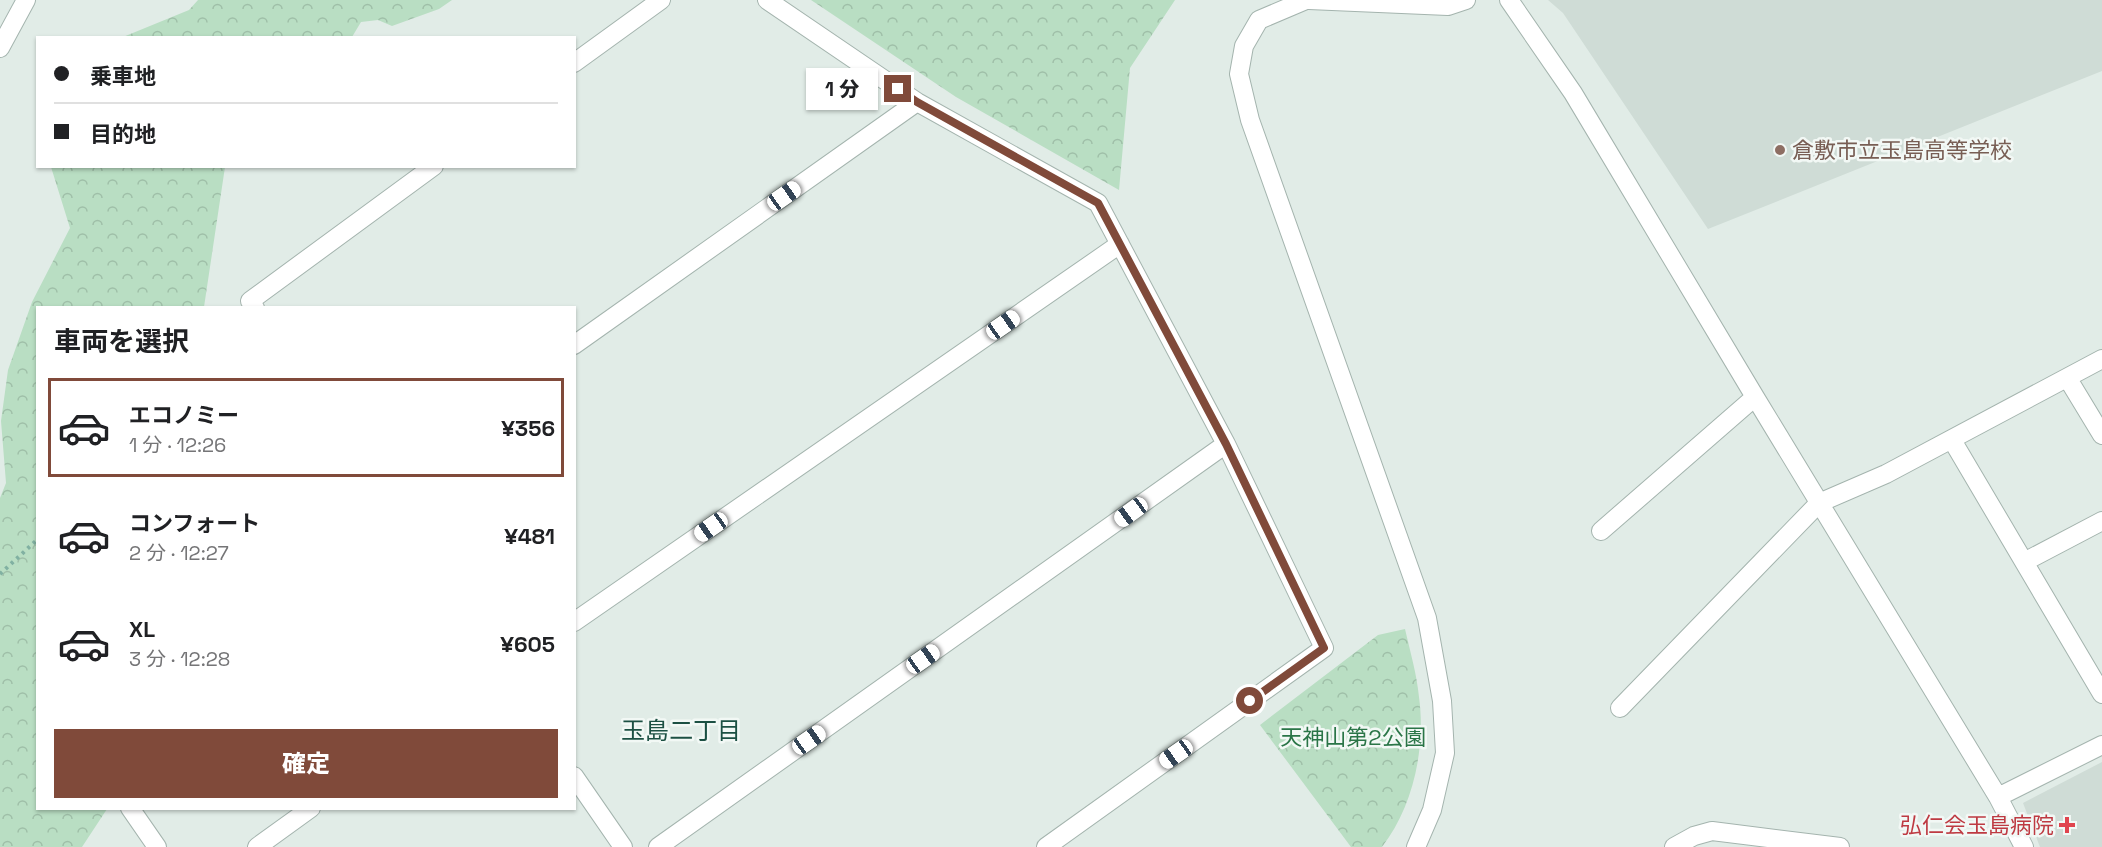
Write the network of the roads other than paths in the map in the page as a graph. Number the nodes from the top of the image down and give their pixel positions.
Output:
1 (26, 0) edge
2 (661, 0) edge
3 (767, 0) edge
4 (1307, 0) edge
5 (1466, 0) edge
6 (1509, 0) edge
7 (0, 48) edge
8 (576, 62) edge
9 (917, 102) junction
10 (431, 168) edge
11 (1120, 244) junction
12 (254, 306) edge
13 (576, 344) edge
14 (2102, 359) edge
15 (2068, 379) junction
16 (1755, 397) junction
17 (2102, 435) edge
18 (1952, 440) junction
19 (1226, 444) junction
20 (1819, 503) junction
21 (2102, 521) edge
22 (1601, 531) dead end
23 (2024, 562) junction
24 (576, 621) edge
25 (2102, 694) edge
26 (1620, 708) dead end
27 (2102, 745) edge
28 (576, 779) edge
29 (1998, 797) junction
30 (131, 810) edge
31 (308, 810) edge
32 (157, 847) edge
33 (257, 847) edge
34 (623, 847) edge
35 (658, 847) edge
36 (1046, 847) edge
37 (1416, 847) edge
38 (1674, 847) edge
39 (1840, 847) edge
40 (2024, 847) edge

1 - 7 street
2 - 8 street
3 - 9 street
4 - 5 street
4 - 37 street
6 - 16 street
9 - 11 street
9 - 13 street
10 - 12 street
11 - 19 street
11 - 24 street
14 - 15 street
15 - 17 street
15 - 18 street
16 - 20 street
16 - 22 street
18 - 20 street
18 - 23 street
19 - 35 street
19 - 36 street
20 - 26 street
20 - 29 street
21 - 23 street
23 - 25 street
27 - 29 street
28 - 34 street
29 - 40 street
30 - 32 street
31 - 33 street
38 - 39 street

